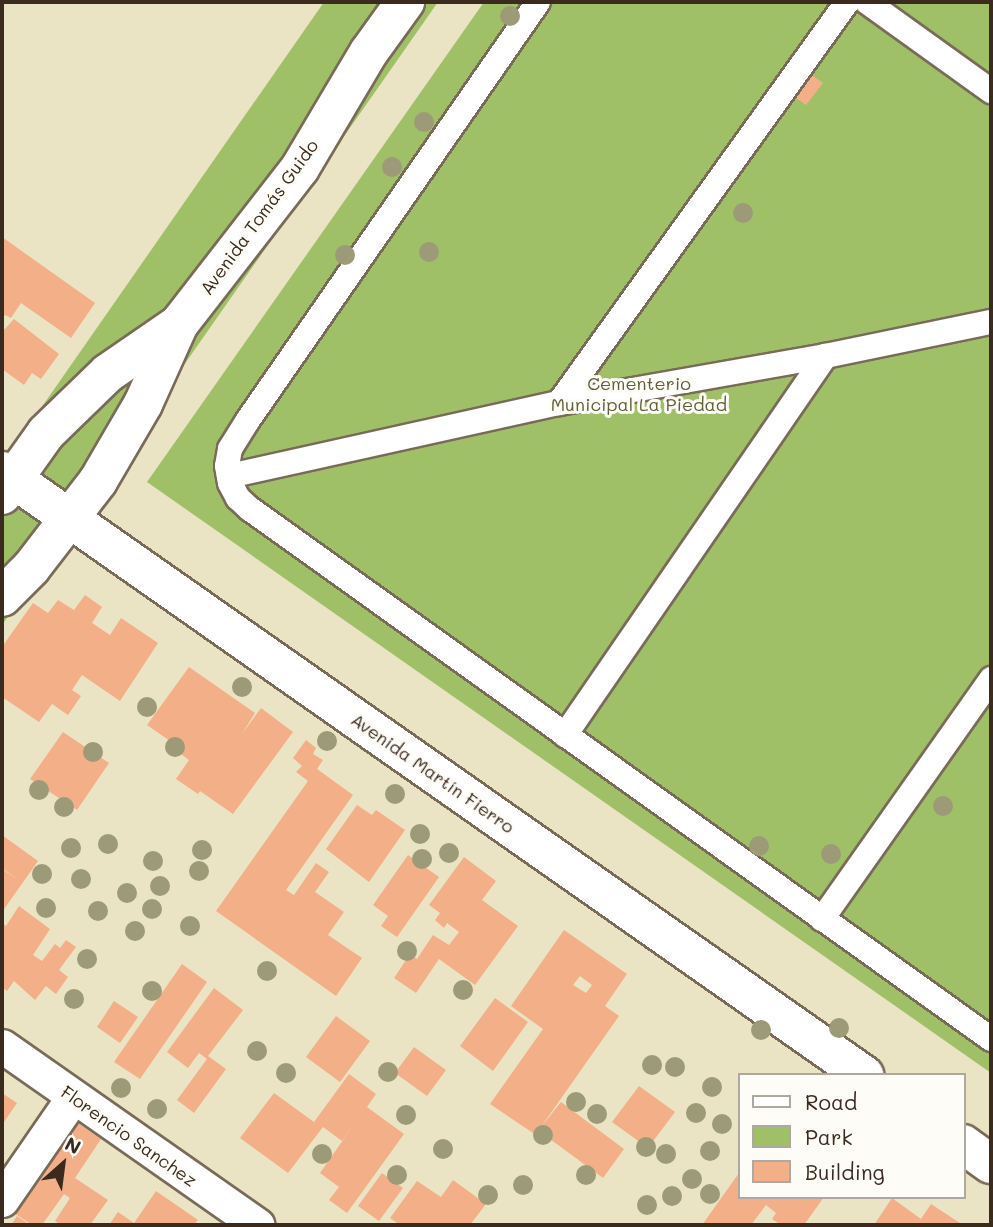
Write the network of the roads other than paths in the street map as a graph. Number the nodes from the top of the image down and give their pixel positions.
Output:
1 (405, 2) edge
2 (538, 2) edge
3 (847, 2) edge
4 (867, 2) edge
5 (991, 92) edge
6 (991, 321) edge
7 (179, 324) junction
8 (825, 355) junction
9 (559, 403) junction
10 (229, 476) junction
11 (5, 481) edge
12 (71, 519) junction
13 (2, 597) edge
14 (991, 679) edge
15 (565, 735) junction
16 (822, 919) junction
17 (991, 1039) edge
18 (2, 1046) edge
19 (861, 1073) edge
20 (73, 1097) junction
21 (965, 1145) edge
22 (991, 1164) edge
23 (2, 1200) edge
24 (258, 1225) edge

1 - 7 main road, Avenida Tomás Guido
2 - 10 street
3 - 9 street
4 - 5 street
6 - 8 street
7 - 11 main road, Avenida Tomás Guido
7 - 12 main road, Avenida Tomás Guido
8 - 9 street
8 - 15 street
9 - 10 street
10 - 15 street
11 - 12 main road, Avenida Martín Fierro
12 - 13 main road, Avenida Tomás Guido
12 - 19 main road, Avenida Martín Fierro
14 - 16 street
15 - 16 street
16 - 17 street
18 - 20 street, Florencio Sanchez
20 - 23 street
20 - 24 street, Florencio Sanchez
21 - 22 main road

